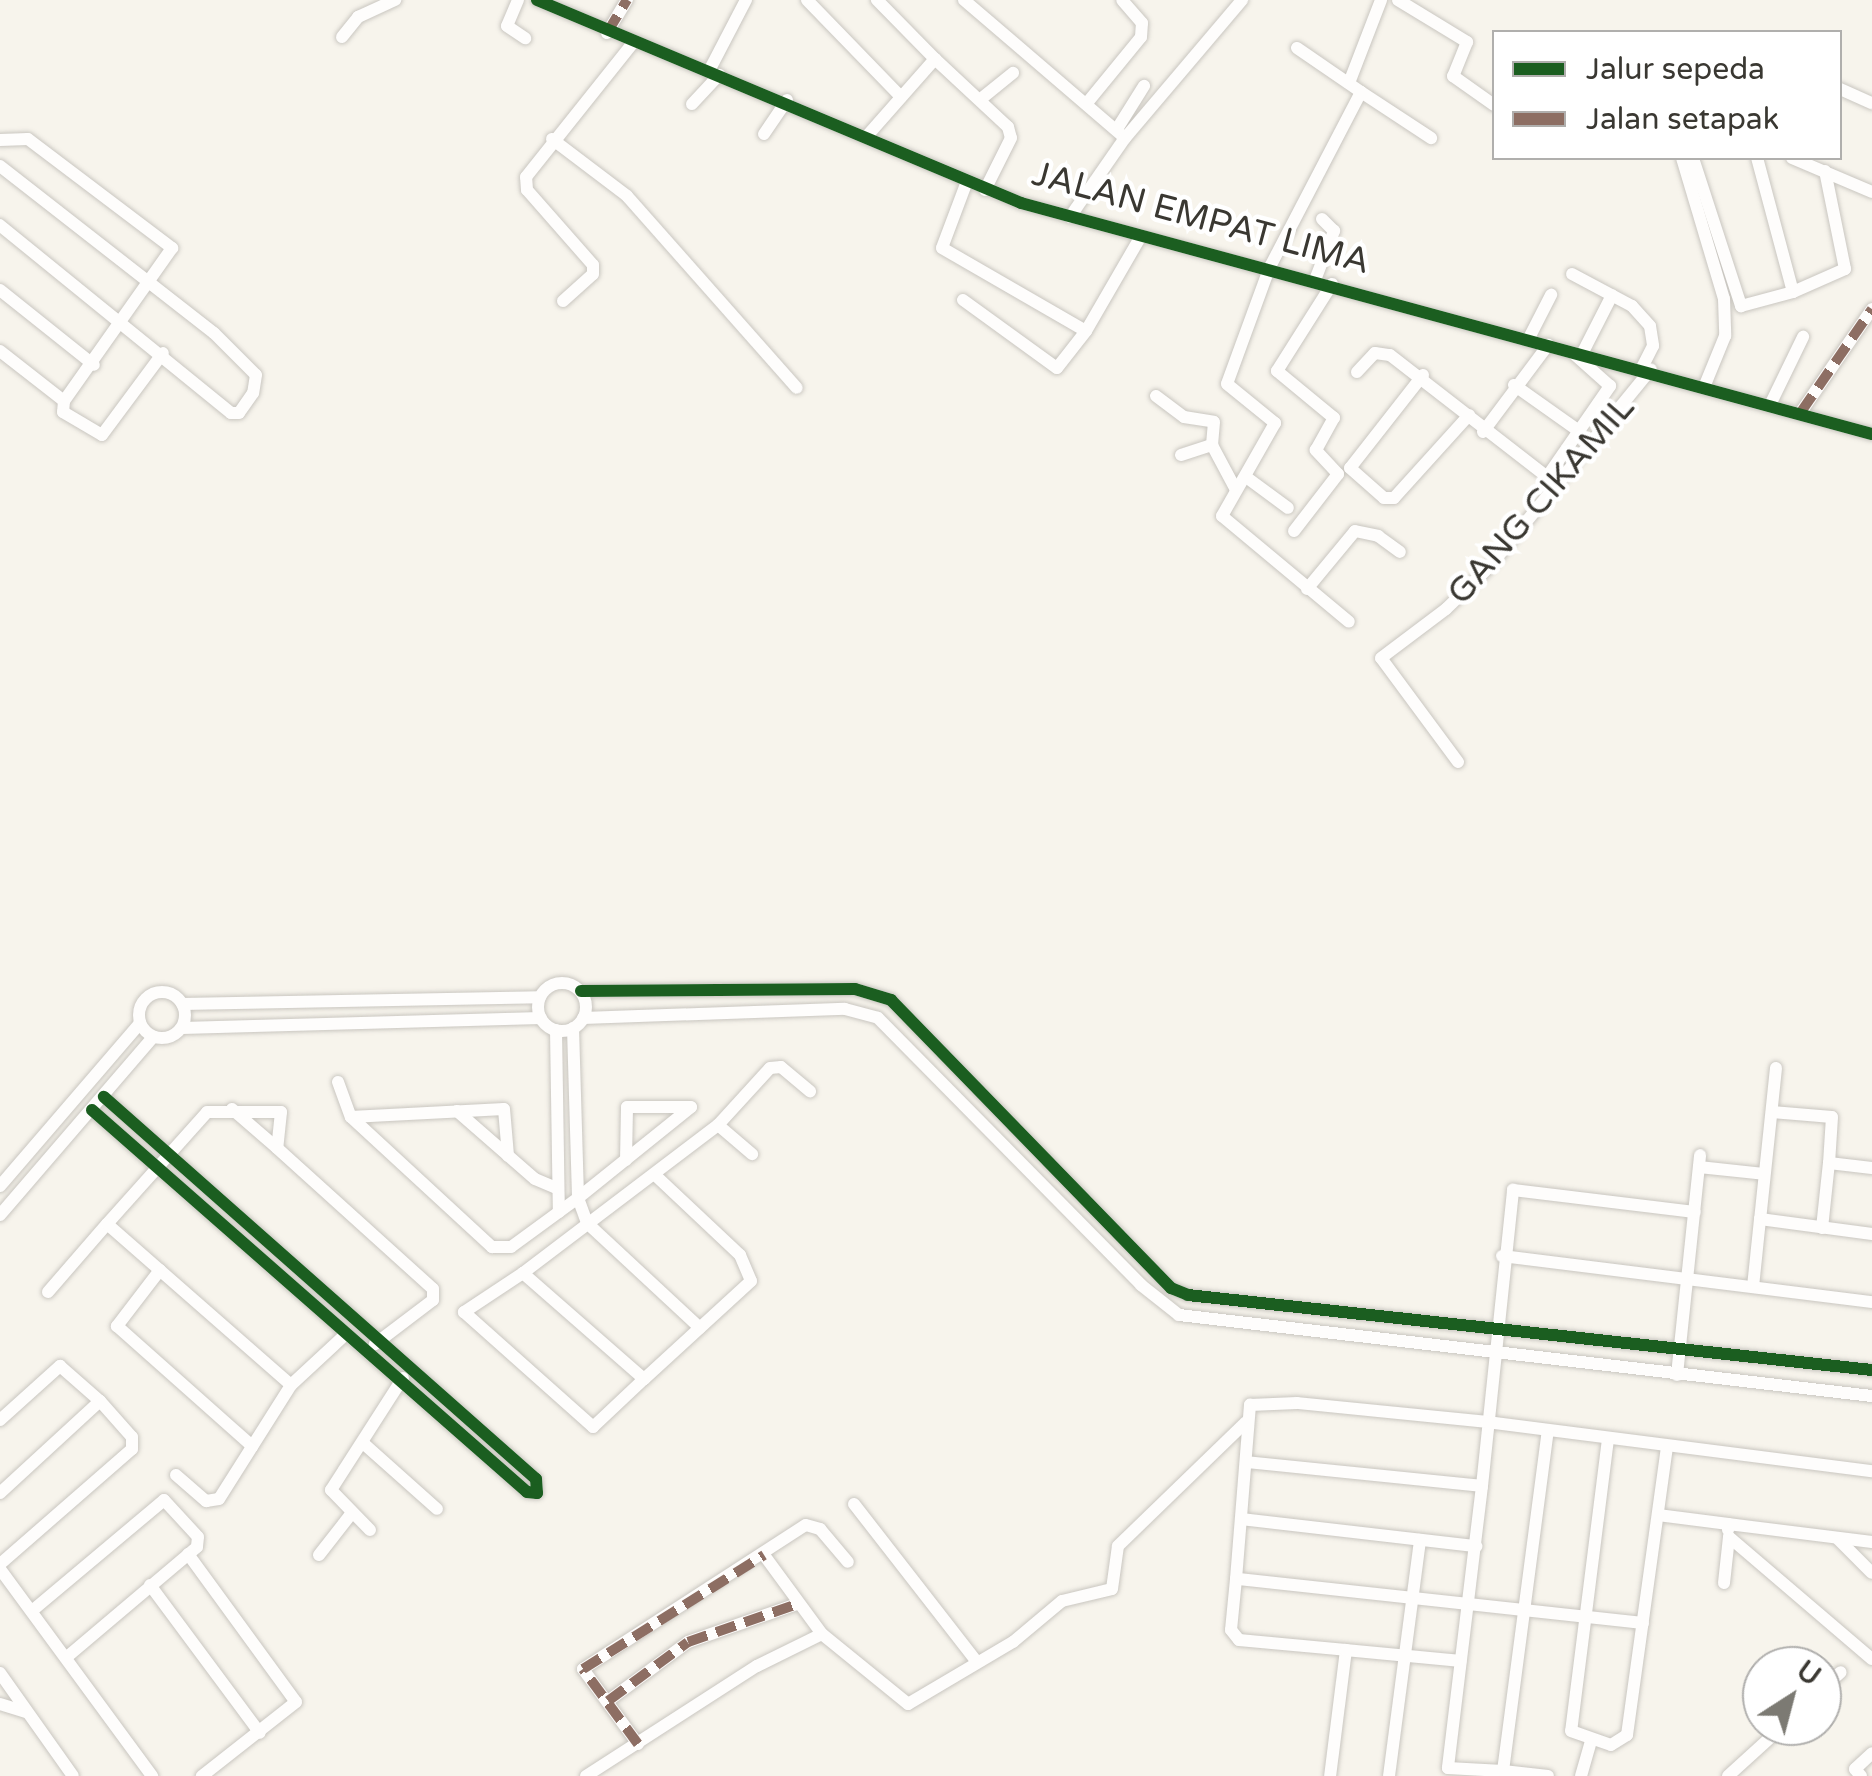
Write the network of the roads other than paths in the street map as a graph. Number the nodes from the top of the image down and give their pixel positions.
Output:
1 (395, 0) edge
2 (518, 0) edge
3 (537, 0) edge
4 (627, 0) edge
5 (746, 0) edge
6 (807, 0) edge
7 (876, 0) edge
8 (964, 0) edge
9 (1122, 0) edge
10 (1242, 0) edge
11 (1381, 0) edge
12 (1398, 0) edge
13 (607, 32) junction
14 (342, 37) dead end
15 (525, 38) dead end
16 (634, 44) junction
17 (1297, 48) dead end
18 (935, 59) junction
19 (714, 73) junction
20 (1013, 73) dead end
21 (1348, 83) junction
22 (1144, 86) dead end
23 (1842, 90) edge
24 (1361, 92) junction
25 (900, 97) junction
26 (982, 98) junction
27 (787, 100) junction
28 (1872, 103) edge
29 (692, 104) dead end
30 (1087, 104) junction
31 (1492, 104) edge
32 (1121, 133) junction
33 (764, 134) dead end
34 (866, 136) junction
35 (1431, 138) dead end
36 (552, 139) junction
37 (0, 140) edge
38 (1683, 160) edge
39 (1694, 160) edge
40 (1758, 160) edge
41 (1797, 160) edge
42 (0, 166) edge
43 (1825, 171) junction
44 (966, 184) junction
45 (984, 190) junction
46 (1872, 192) edge
47 (1070, 217) junction
48 (1322, 220) dead end
49 (0, 225) edge
50 (1141, 236) junction
51 (1269, 269) junction
52 (1572, 274) dead end
53 (1315, 280) junction
54 (150, 284) junction
55 (1332, 284) junction
56 (0, 290) edge
57 (1793, 292) junction
58 (1612, 294) junction
59 (1552, 295) dead end
60 (563, 300) dead end
61 (964, 300) dead end
62 (1872, 309) edge
63 (124, 321) junction
64 (1086, 332) junction
65 (1803, 337) dead end
66 (1528, 340) junction
67 (1548, 345) junction
68 (0, 351) edge
69 (1577, 353) junction
70 (163, 354) junction
71 (94, 364) junction
72 (1646, 368) junction
73 (1357, 372) dead end
74 (1423, 375) junction
75 (1514, 385) junction
76 (1705, 386) junction
77 (797, 388) dead end
78 (1156, 396) dead end
79 (64, 402) junction
80 (1770, 405) junction
81 (1801, 412) junction
82 (1469, 415) junction
83 (1578, 431) junction
84 (1483, 432) junction
85 (1872, 434) edge
86 (1212, 445) junction
87 (1181, 455) dead end
88 (1246, 476) junction
89 (1236, 490) junction
90 (1288, 508) dead end
91 (1294, 531) dead end
92 (1400, 552) dead end
93 (1307, 589) junction
94 (1349, 622) dead end
95 (1458, 762) dead end
96 (581, 992) junction
97 (540, 997) junction
98 (182, 1004) junction
99 (541, 1018) junction
100 (140, 1023) junction
101 (578, 1023) junction
102 (182, 1028) junction
103 (556, 1030) junction
104 (154, 1037) junction
105 (560, 1064) junction
106 (575, 1064) junction
107 (1776, 1068) dead end
108 (338, 1082) dead end
109 (810, 1090) dead end
110 (104, 1096) junction
111 (232, 1109) junction
112 (92, 1110) junction
113 (456, 1111) junction
114 (1772, 1112) junction
115 (351, 1117) junction
116 (718, 1124) junction
117 (277, 1148) junction
118 (170, 1152) junction
119 (752, 1154) dead end
120 (508, 1156) junction
121 (626, 1160) junction
122 (560, 1162) junction
123 (577, 1162) junction
124 (1830, 1163) junction
125 (157, 1166) junction
126 (1872, 1168) edge
127 (1764, 1174) junction
128 (656, 1175) junction
129 (0, 1186) edge
130 (558, 1189) junction
131 (578, 1198) junction
132 (559, 1212) junction
133 (1695, 1212) junction
134 (1100, 1214) junction
135 (0, 1215) edge
136 (1760, 1219) junction
137 (587, 1223) junction
138 (107, 1224) junction
139 (1087, 1228) junction
140 (1822, 1228) junction
141 (1872, 1234) edge
142 (1502, 1256) junction
143 (160, 1270) junction
144 (523, 1273) junction
145 (1686, 1280) junction
146 (1753, 1287) junction
147 (48, 1292) dead end
148 (1872, 1302) edge
149 (1332, 1312) junction
150 (700, 1328) junction
151 (1494, 1331) junction
152 (1331, 1333) junction
153 (346, 1335) junction
154 (378, 1340) junction
155 (1491, 1350) junction
156 (1681, 1351) junction
157 (366, 1352) junction
158 (411, 1368) junction
159 (1872, 1370) edge
160 (1677, 1375) junction
161 (644, 1379) junction
162 (400, 1381) junction
163 (290, 1384) junction
164 (1872, 1396) edge
165 (100, 1401) junction
166 (0, 1420) edge
167 (1246, 1422) junction
168 (1488, 1422) junction
169 (1548, 1431) junction
170 (1608, 1438) junction
171 (363, 1443) junction
172 (252, 1446) junction
173 (1667, 1448) junction
174 (1246, 1462) junction
175 (1872, 1472) edge
176 (176, 1475) dead end
177 (1482, 1486) junction
178 (0, 1493) edge
179 (854, 1504) dead end
180 (436, 1509) dead end
181 (351, 1514) junction
182 (1658, 1515) junction
183 (1241, 1519) junction
184 (370, 1530) dead end
185 (1728, 1531) junction
186 (1837, 1538) junction
187 (1420, 1540) junction
188 (1872, 1542) edge
189 (1476, 1546) junction
190 (188, 1554) junction
191 (319, 1555) dead end
192 (764, 1556) junction
193 (848, 1562) dead end
194 (0, 1566) edge
195 (1872, 1572) edge
196 (1236, 1579) junction
197 (1724, 1583) dead end
198 (150, 1585) junction
199 (1411, 1596) junction
200 (1469, 1603) junction
201 (797, 1604) junction
202 (33, 1610) junction
203 (1525, 1610) junction
204 (1586, 1616) junction
205 (1643, 1623) junction
206 (822, 1634) junction
207 (1346, 1650) junction
208 (1404, 1656) junction
209 (66, 1657) junction
210 (1872, 1659) edge
211 (977, 1662) junction
212 (1460, 1662) junction
213 (0, 1673) edge
214 (608, 1701) junction
215 (0, 1704) edge
216 (28, 1712) junction
217 (260, 1733) junction
218 (1591, 1740) junction
219 (638, 1744) junction
220 (1761, 1746) edge
221 (1872, 1753) edge
222 (1504, 1771) junction
223 (1447, 1772) edge
224 (73, 1776) edge
225 (152, 1776) edge
226 (202, 1776) edge
227 (586, 1776) edge
228 (1330, 1776) edge
229 (1389, 1776) edge
230 (1548, 1776) edge
231 (1581, 1776) edge
232 (1728, 1776) edge
233 (1861, 1776) edge

1 - 14 street
2 - 15 street
3 - 13 street, JALAN EMPAT LIMA
4 - 13 street
5 - 19 street
6 - 25 street
7 - 18 street
8 - 30 street
9 - 30 street
10 - 32 street
11 - 21 street
12 - 31 street
13 - 16 street, JALAN EMPAT LIMA
16 - 19 street, JALAN EMPAT LIMA
16 - 36 street
17 - 21 street
18 - 25 street
18 - 26 street
19 - 27 street, JALAN EMPAT LIMA
19 - 29 street
20 - 26 street
21 - 24 street
22 - 32 street
23 - 28 street
24 - 35 street
24 - 51 street
25 - 34 street
26 - 45 street
27 - 33 street
27 - 34 street, JALAN EMPAT LIMA
30 - 32 street
32 - 47 street
34 - 44 street, JALAN EMPAT LIMA
36 - 60 street
36 - 77 street
37 - 54 street
38 - 76 street
39 - 57 street
40 - 57 street
41 - 43 street
42 - 54 street
43 - 46 street
43 - 57 street
44 - 45 street, JALAN EMPAT LIMA
44 - 64 street
45 - 47 street, JALAN EMPAT LIMA
47 - 50 street, JALAN EMPAT LIMA
48 - 53 street
49 - 63 street
50 - 51 street, JALAN EMPAT LIMA
50 - 64 street
51 - 53 street, JALAN EMPAT LIMA
51 - 88 street
52 - 58 street
53 - 55 street, JALAN EMPAT LIMA
54 - 63 street
54 - 70 street
55 - 66 street, JALAN EMPAT LIMA
55 - 91 street
56 - 71 street
58 - 69 street
58 - 72 street
59 - 66 street
61 - 64 street
62 - 81 street
63 - 70 street
63 - 71 street
65 - 80 street
66 - 67 street, JALAN EMPAT LIMA
67 - 69 street, JALAN EMPAT LIMA
67 - 75 street
68 - 79 street
69 - 72 street, JALAN EMPAT LIMA
69 - 83 street
70 - 79 street
71 - 79 street
72 - 76 street, JALAN EMPAT LIMA
72 - 95 street, GANG CIKAMIL
73 - 74 street
74 - 82 street
74 - 82 street
75 - 83 street
75 - 84 street
76 - 80 street, JALAN EMPAT LIMA
78 - 86 street
80 - 81 street, JALAN EMPAT LIMA
81 - 85 street, JALAN EMPAT LIMA
82 - 84 street
83 - 84 street
86 - 87 street
86 - 89 street
88 - 89 street
88 - 90 street
89 - 93 street
92 - 93 street
93 - 94 street
96 - 97 street
96 - 101 street
96 - 134 street
97 - 98 street
97 - 99 street
98 - 100 street
98 - 102 street
99 - 102 street
99 - 103 street
100 - 104 street
100 - 129 street
101 - 103 street
101 - 106 street
101 - 139 street
102 - 104 street
103 - 105 street
104 - 110 street
105 - 106 street
105 - 122 street
106 - 123 street
107 - 114 street
108 - 115 street
109 - 116 street
110 - 112 street
110 - 118 street
111 - 117 street
111 - 117 street
111 - 118 street
112 - 125 street
112 - 135 street
113 - 115 street
113 - 120 street
113 - 120 street
114 - 124 street
114 - 127 street
115 - 132 street
116 - 119 street
116 - 128 street
117 - 154 street
118 - 125 street
118 - 154 street
120 - 130 street
121 - 121 street
121 - 131 street
122 - 123 street
122 - 130 street
123 - 131 street
124 - 126 street
124 - 140 street
125 - 138 street
125 - 153 street
127 - 133 street
127 - 136 street
128 - 137 street
128 - 150 street
130 - 132 street
131 - 132 street
131 - 137 street
133 - 142 street
133 - 145 street
134 - 139 street
134 - 149 street
136 - 140 street
136 - 146 street
137 - 144 street
137 - 150 street
138 - 143 street
138 - 147 street
139 - 152 street
140 - 141 street
142 - 145 street
142 - 151 street
143 - 163 street
143 - 172 street
144 - 161 street
144 - 161 street
145 - 146 street
145 - 156 street
146 - 148 street
149 - 151 street
149 - 152 street
150 - 161 street
151 - 155 street
151 - 156 street
152 - 155 street
153 - 157 street
153 - 163 street
154 - 157 street
154 - 158 street
155 - 160 street
155 - 168 street
156 - 159 street
156 - 160 street
157 - 162 street
158 - 162 street
158 - 162 street
160 - 164 street
162 - 171 street
163 - 172 street
165 - 166 street
165 - 178 street
165 - 194 street
167 - 168 street
167 - 174 street
167 - 211 street
168 - 169 street
168 - 177 street
169 - 170 street
169 - 203 street
170 - 173 street
170 - 204 street
171 - 180 street
171 - 181 street
172 - 176 street
173 - 175 street
173 - 182 street
174 - 177 street
174 - 183 street
177 - 189 street
179 - 211 street
181 - 184 street
181 - 191 street
182 - 185 street
182 - 205 street
183 - 187 street
183 - 196 street
185 - 186 street
185 - 197 street
185 - 210 street
186 - 188 street
186 - 195 street
187 - 189 street
187 - 199 street
189 - 200 street
190 - 198 street
190 - 202 street
190 - 217 street
192 - 193 street
192 - 201 street
192 - 214 street
194 - 202 street
196 - 199 street
196 - 207 street
198 - 209 street
198 - 217 street
199 - 200 street
199 - 208 street
200 - 203 street
200 - 212 street
201 - 206 street
201 - 214 street
202 - 209 street
203 - 204 street
203 - 222 street
204 - 205 street
204 - 218 street
205 - 218 street
206 - 211 street
206 - 219 street
207 - 208 street
207 - 228 street
208 - 212 street
208 - 229 street
209 - 225 street
212 - 223 street
213 - 216 street
214 - 219 street
215 - 216 street
216 - 224 street
217 - 226 street
218 - 231 street
219 - 227 street
220 - 232 street
221 - 233 street
222 - 223 street
222 - 230 street

